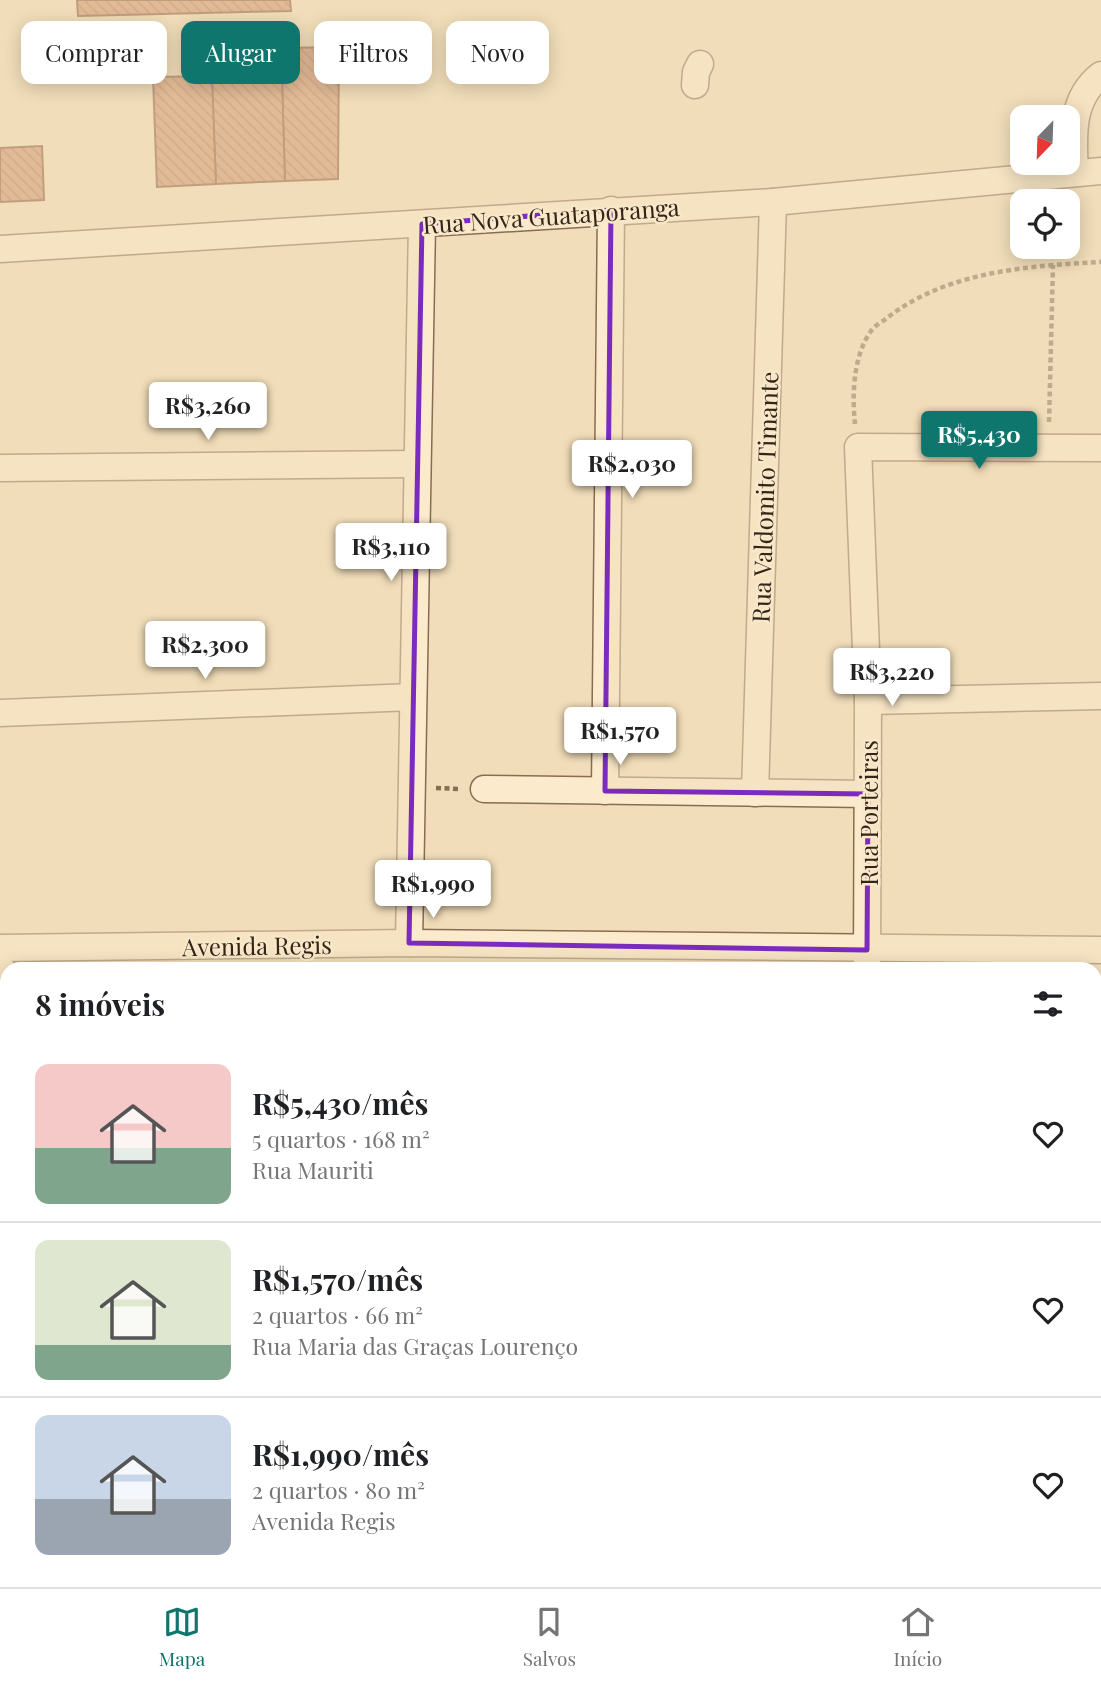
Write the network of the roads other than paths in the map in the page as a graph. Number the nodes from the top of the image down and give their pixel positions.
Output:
1 (1101, 75) edge
2 (1088, 172) edge
3 (773, 202) junction
4 (611, 210) junction
5 (422, 224) junction
6 (0, 249) edge
7 (1101, 448) edge
8 (417, 464) junction
9 (0, 468) edge
10 (413, 696) junction
11 (1101, 696) edge
12 (868, 701) junction
13 (0, 713) edge
14 (484, 789) road end
15 (606, 791) junction
16 (755, 793) junction
17 (868, 794) junction
18 (409, 943) junction
19 (0, 948) edge
20 (1101, 950) edge
21 (867, 960) edge

1 - 2 street
2 - 3 street, Rua Nova Guataporanga
3 - 4 street, Rua Nova Guataporanga
3 - 16 street, Rua Valdomito Timante
4 - 5 street, Rua Nova Guataporanga
4 - 15 street
5 - 6 street, Rua Nova Guataporanga
5 - 8 street
7 - 12 street, Rua Porteiras
8 - 9 street
8 - 10 street
10 - 13 street
10 - 18 street
11 - 12 street
12 - 17 street, Rua Porteiras
14 - 15 street
15 - 16 street
16 - 17 street
17 - 21 street, Rua Porteiras
18 - 19 street, Avenida Regis
18 - 21 street, Avenida Regis
20 - 21 street, Avenida Regis

